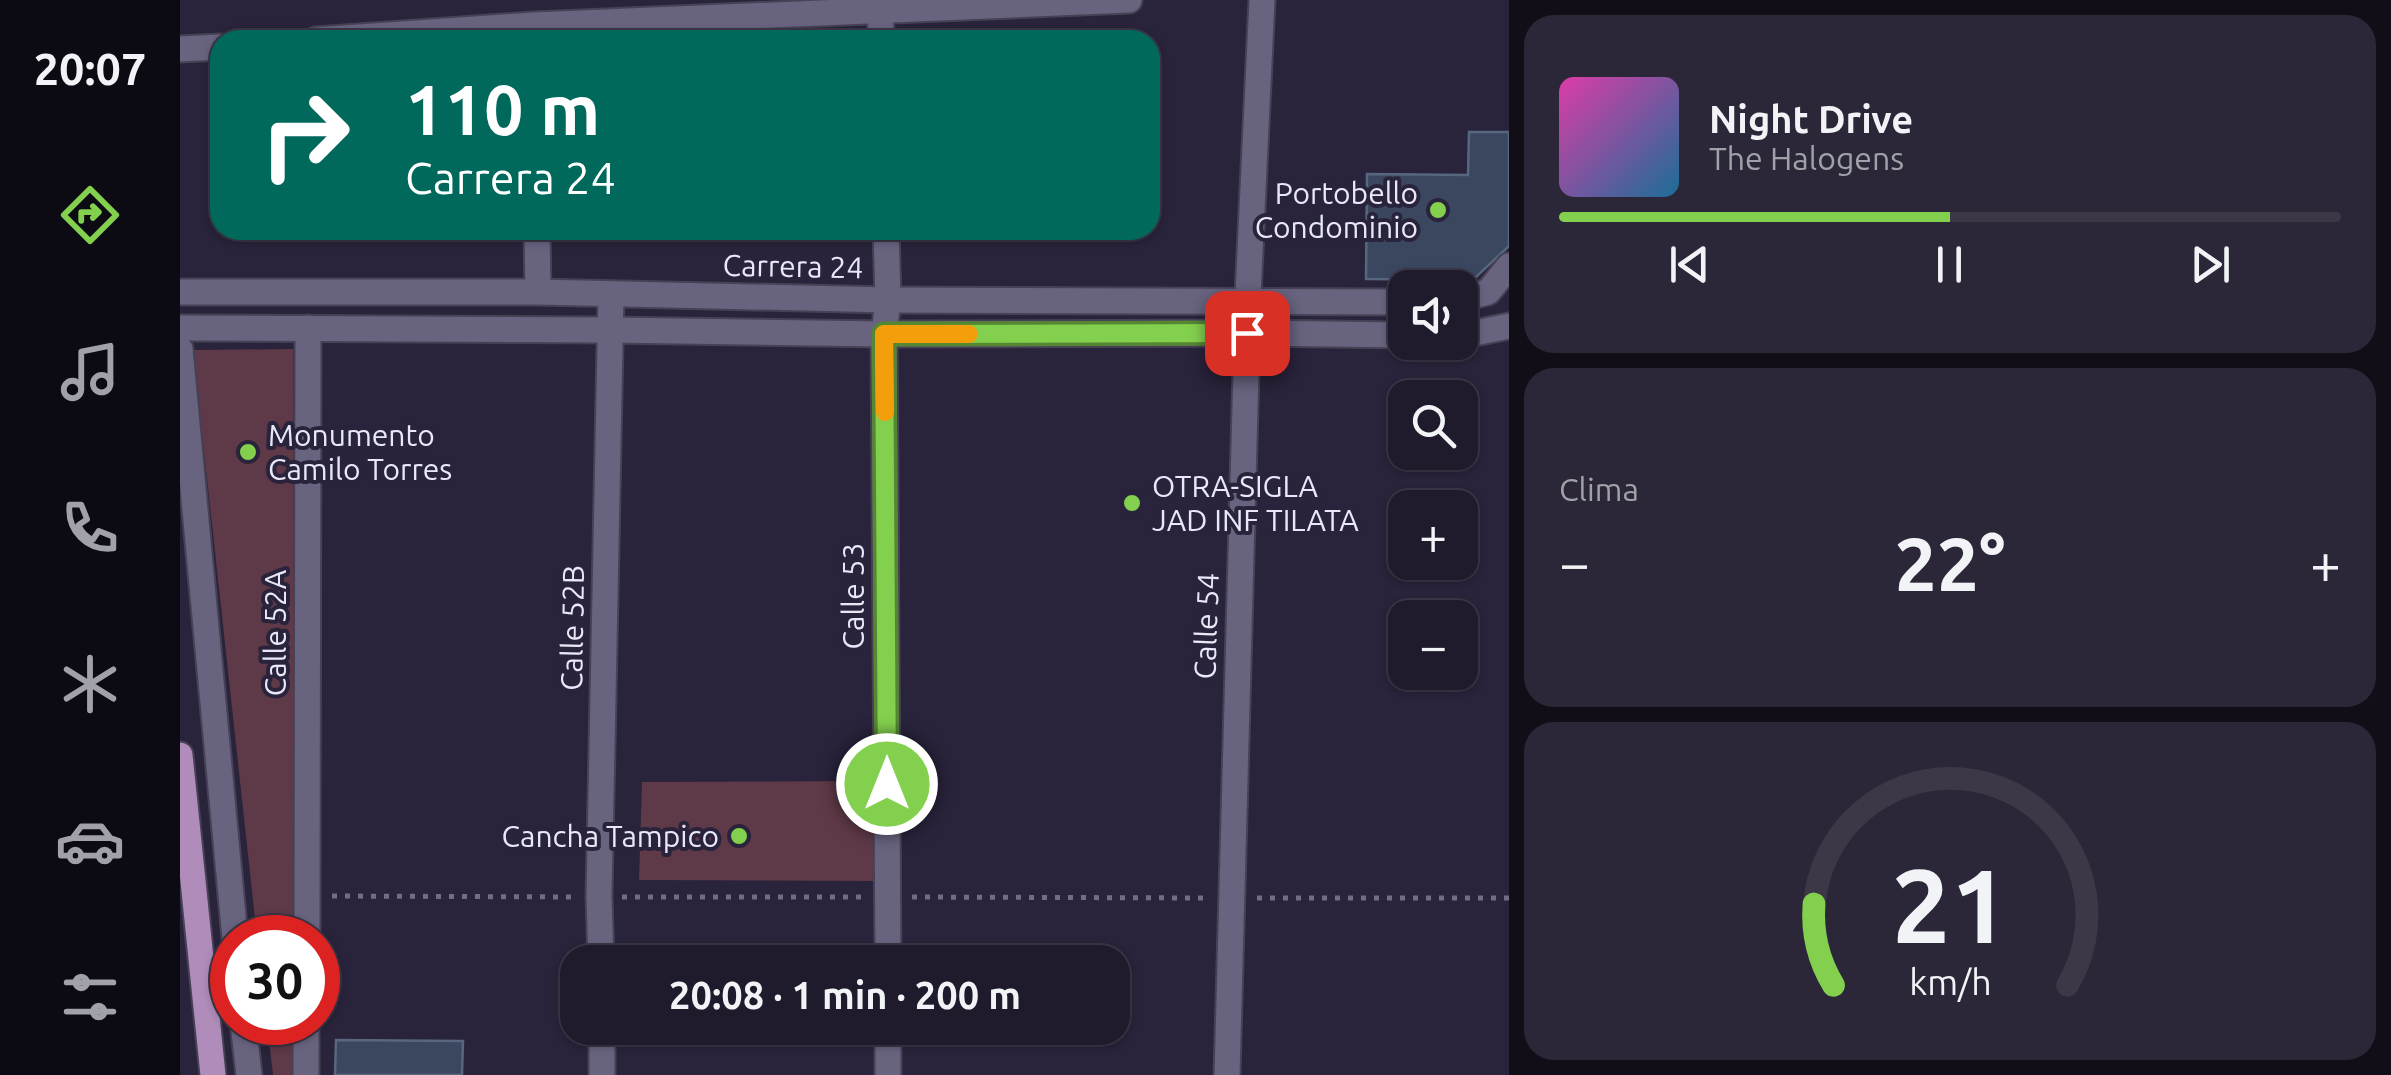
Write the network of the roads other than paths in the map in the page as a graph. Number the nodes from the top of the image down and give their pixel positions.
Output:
1 (1129, 0) edge
2 (1262, 0) edge
3 (880, 6) edge
4 (533, 22) edge
5 (437, 30) edge
6 (210, 47) edge
7 (180, 49) edge
8 (537, 240) edge
9 (886, 240) edge
10 (1508, 266) edge
11 (180, 292) edge
12 (538, 292) junction
13 (1488, 292) junction
14 (611, 294) junction
15 (1478, 295) edge
16 (888, 300) junction
17 (1247, 302) junction
18 (1388, 302) edge
19 (1508, 318) edge
20 (1508, 326) edge
21 (180, 328) edge
22 (308, 328) junction
23 (610, 330) junction
24 (1478, 332) edge
25 (1247, 333) junction
26 (884, 334) junction
27 (1388, 335) edge
28 (180, 348) edge
29 (180, 755) edge
30 (233, 915) edge
31 (306, 915) edge
32 (600, 945) edge
33 (888, 945) edge
34 (246, 1045) edge
35 (306, 1045) edge
36 (602, 1045) edge
37 (888, 1045) edge
38 (213, 1075) edge
39 (248, 1075) edge
40 (306, 1075) edge
41 (602, 1075) edge
42 (888, 1075) edge
43 (1227, 1075) edge

1 - 3 street
2 - 17 street, Calle 54
3 - 4 street
4 - 5 street
6 - 7 street
8 - 12 street
9 - 16 street, Calle 53
10 - 13 street
11 - 12 street, Carrera 24
12 - 14 street, Carrera 24
13 - 15 street
13 - 19 street
14 - 16 street, Carrera 24
14 - 23 street, Calle 52B
16 - 17 street, Carrera 24
16 - 26 street, Calle 53
17 - 18 street, Carrera 24
17 - 25 street, Calle 54
20 - 24 street
21 - 22 street
22 - 23 street
22 - 31 street, Calle 52A
23 - 26 street
23 - 32 street, Calle 52B
25 - 26 street
25 - 27 street
25 - 43 street, Calle 54
26 - 33 street, Calle 53
28 - 30 street
29 - 38 main road
34 - 39 street
35 - 40 street
36 - 41 street
37 - 42 street

